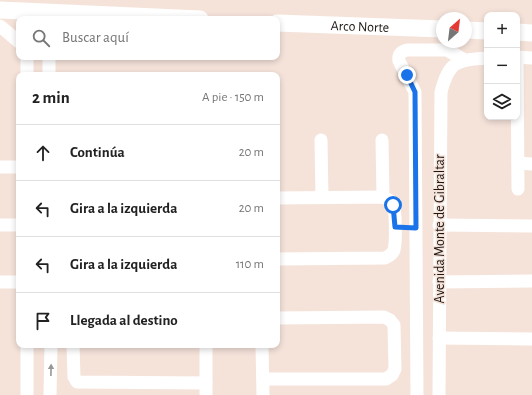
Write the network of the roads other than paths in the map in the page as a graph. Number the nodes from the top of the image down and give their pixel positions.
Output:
1 (0, 10) edge
2 (81, 16) edge
3 (280, 23) edge
4 (0, 26) edge
5 (472, 30) edge
6 (484, 31) edge
7 (520, 32) edge
8 (532, 33) edge
9 (436, 37) edge
10 (16, 39) edge
11 (436, 40) edge
12 (448, 48) edge
13 (520, 57) edge
14 (532, 58) edge
15 (484, 59) edge
16 (27, 60) edge
17 (49, 60) edge
18 (458, 63) junction
19 (27, 72) edge
20 (49, 72) edge
21 (517, 84) edge
22 (321, 140) dead end
23 (382, 140) dead end
24 (518, 163) junction
25 (532, 164) edge
26 (0, 167) edge
27 (16, 167) edge
28 (518, 189) dead end
29 (383, 197) junction
30 (280, 198) edge
31 (322, 198) junction
32 (0, 225) edge
33 (16, 225) edge
34 (439, 225) junction
35 (532, 226) edge
36 (395, 227) junction
37 (416, 228) junction
38 (280, 259) edge
39 (532, 281) edge
40 (0, 282) edge
41 (16, 282) edge
42 (439, 282) junction
43 (280, 318) edge
44 (439, 338) junction
45 (532, 339) edge
46 (416, 345) junction
47 (395, 346) junction
48 (27, 348) edge
49 (206, 348) edge
50 (262, 348) edge
51 (51, 349) edge
52 (73, 349) edge
53 (263, 379) junction
54 (206, 389) edge
55 (27, 395) edge
56 (50, 395) edge
57 (263, 395) edge
58 (417, 395) edge
59 (439, 395) edge

1 - 2 main road
3 - 9 main road, Arco Norte
4 - 10 street
5 - 6 main road
7 - 8 main road
11 - 37 street
12 - 18 street
13 - 14 street
15 - 18 street
16 - 19 street
17 - 20 street
18 - 34 street, Avenida Monte de Gibraltar
21 - 24 street
22 - 31 street
23 - 29 street
24 - 25 street
24 - 28 street
26 - 27 street
29 - 31 street
29 - 36 street
30 - 31 street
32 - 33 street
34 - 35 street
34 - 42 street, Avenida Monte de Gibraltar
36 - 37 street
36 - 38 street
37 - 46 street
39 - 42 street
40 - 41 street
42 - 44 street, Avenida Monte de Gibraltar
43 - 47 street
44 - 45 street
44 - 59 street, Avenida Monte de Gibraltar
46 - 47 street
46 - 58 street
47 - 53 street
48 - 55 street
49 - 54 street
50 - 53 street
51 - 52 street
56 -> 51 street
52 - 54 street
53 - 57 street

